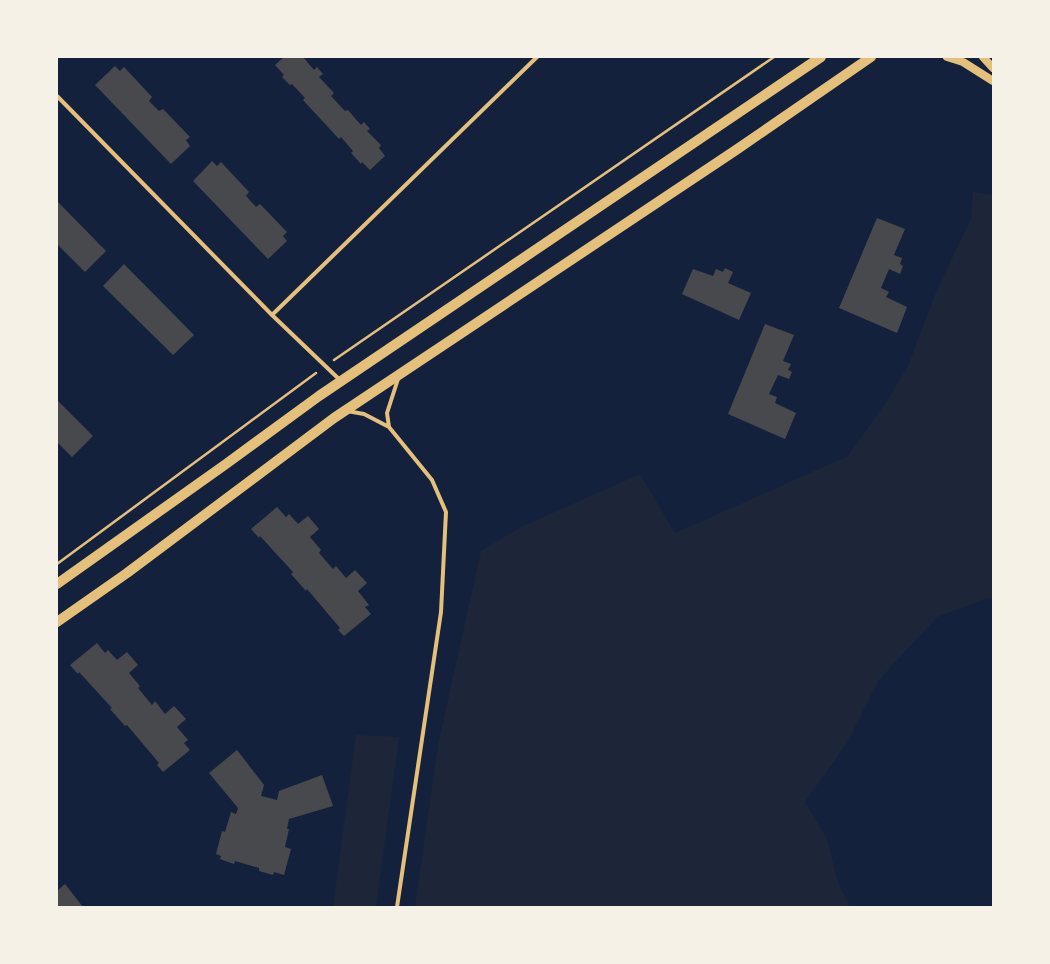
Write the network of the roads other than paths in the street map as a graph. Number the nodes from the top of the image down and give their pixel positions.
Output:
1 (537, 57) edge
2 (821, 57) edge
3 (873, 57) edge
4 (947, 57) edge
5 (983, 57) edge
6 (993, 68) edge
7 (993, 81) edge
8 (57, 96) edge
9 (272, 315) junction
10 (399, 375) junction
11 (341, 381) junction
12 (345, 411) junction
13 (389, 427) junction
14 (57, 584) edge
15 (57, 622) edge
16 (397, 907) edge

1 - 9 street
2 - 11 main road
3 - 10 main road
4 - 7 main road
5 - 6 main road
8 - 9 street
9 - 11 street
10 - 12 main road
10 - 13 street
11 - 14 main road
12 - 13 street
12 - 15 main road
13 - 16 street

